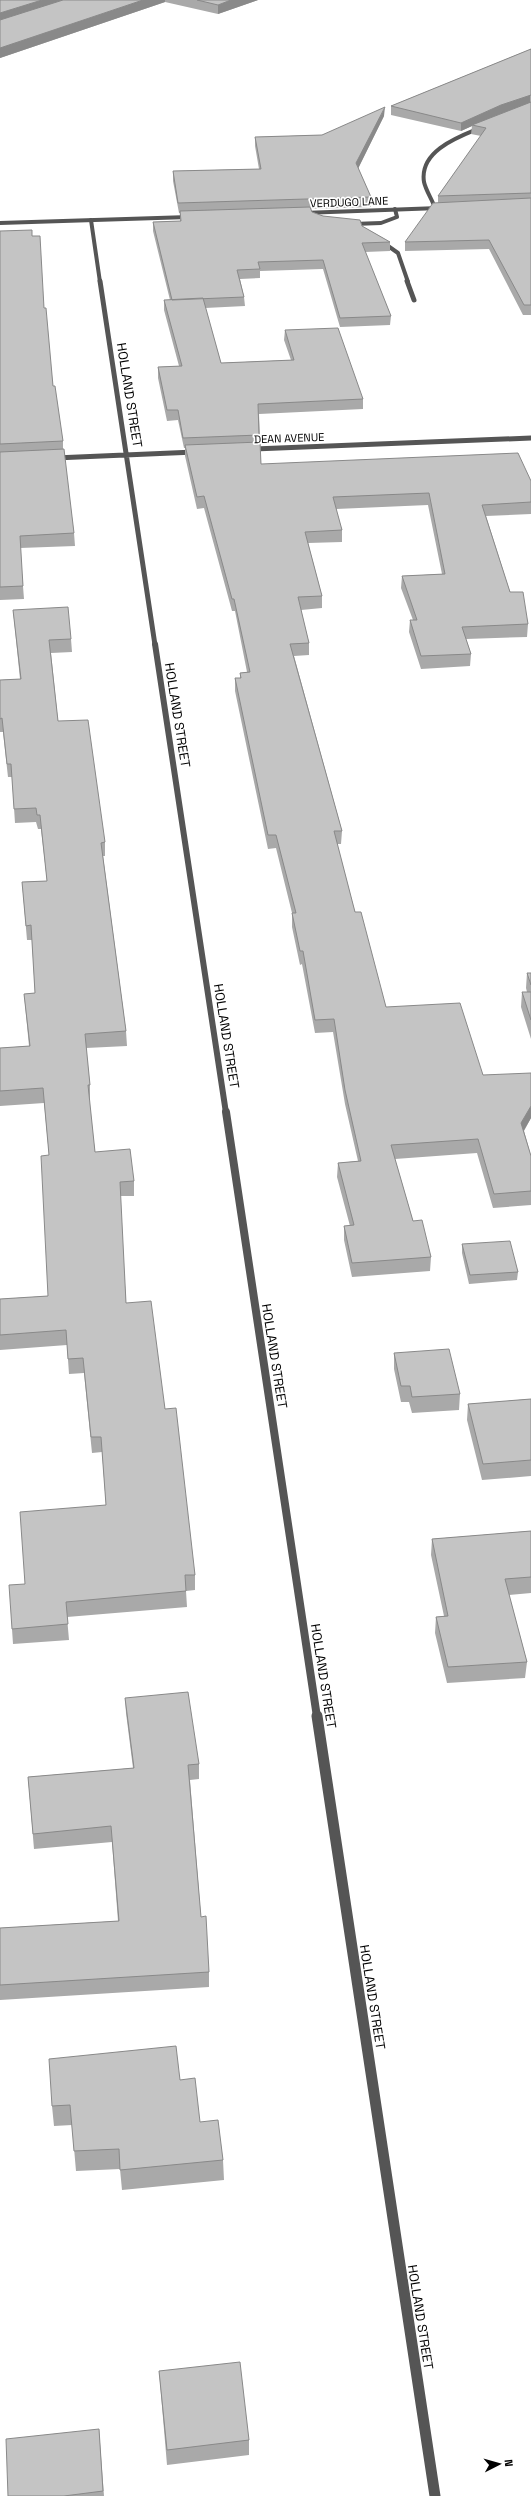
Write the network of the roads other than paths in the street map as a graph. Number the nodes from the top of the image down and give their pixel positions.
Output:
1 (484, 126) edge
2 (435, 208) junction
3 (443, 208) edge
4 (395, 209) junction
5 (312, 212) junction
6 (296, 213) edge
7 (193, 216) edge
8 (314, 218) edge
9 (91, 220) junction
10 (0, 223) edge
11 (350, 224) edge
12 (362, 225) junction
13 (364, 232) edge
14 (373, 236) edge
15 (414, 300) dead end
16 (531, 438) edge
17 (245, 450) edge
18 (206, 451) edge
19 (126, 455) junction
20 (47, 458) edge
21 (435, 2496) edge

1 - 2 street
2 - 3 street, VERDUGO LANE
2 - 4 street, VERDUGO LANE
4 - 5 street, VERDUGO LANE
4 - 12 street
5 - 6 street, VERDUGO LANE
5 - 8 street
7 - 9 street
9 - 10 street
9 - 19 street, HOLLAND STREET
11 - 12 street
12 - 13 street
14 - 15 street
16 - 17 street, DEAN AVENUE
18 - 19 street
19 - 20 street
19 - 21 street, HOLLAND STREET

